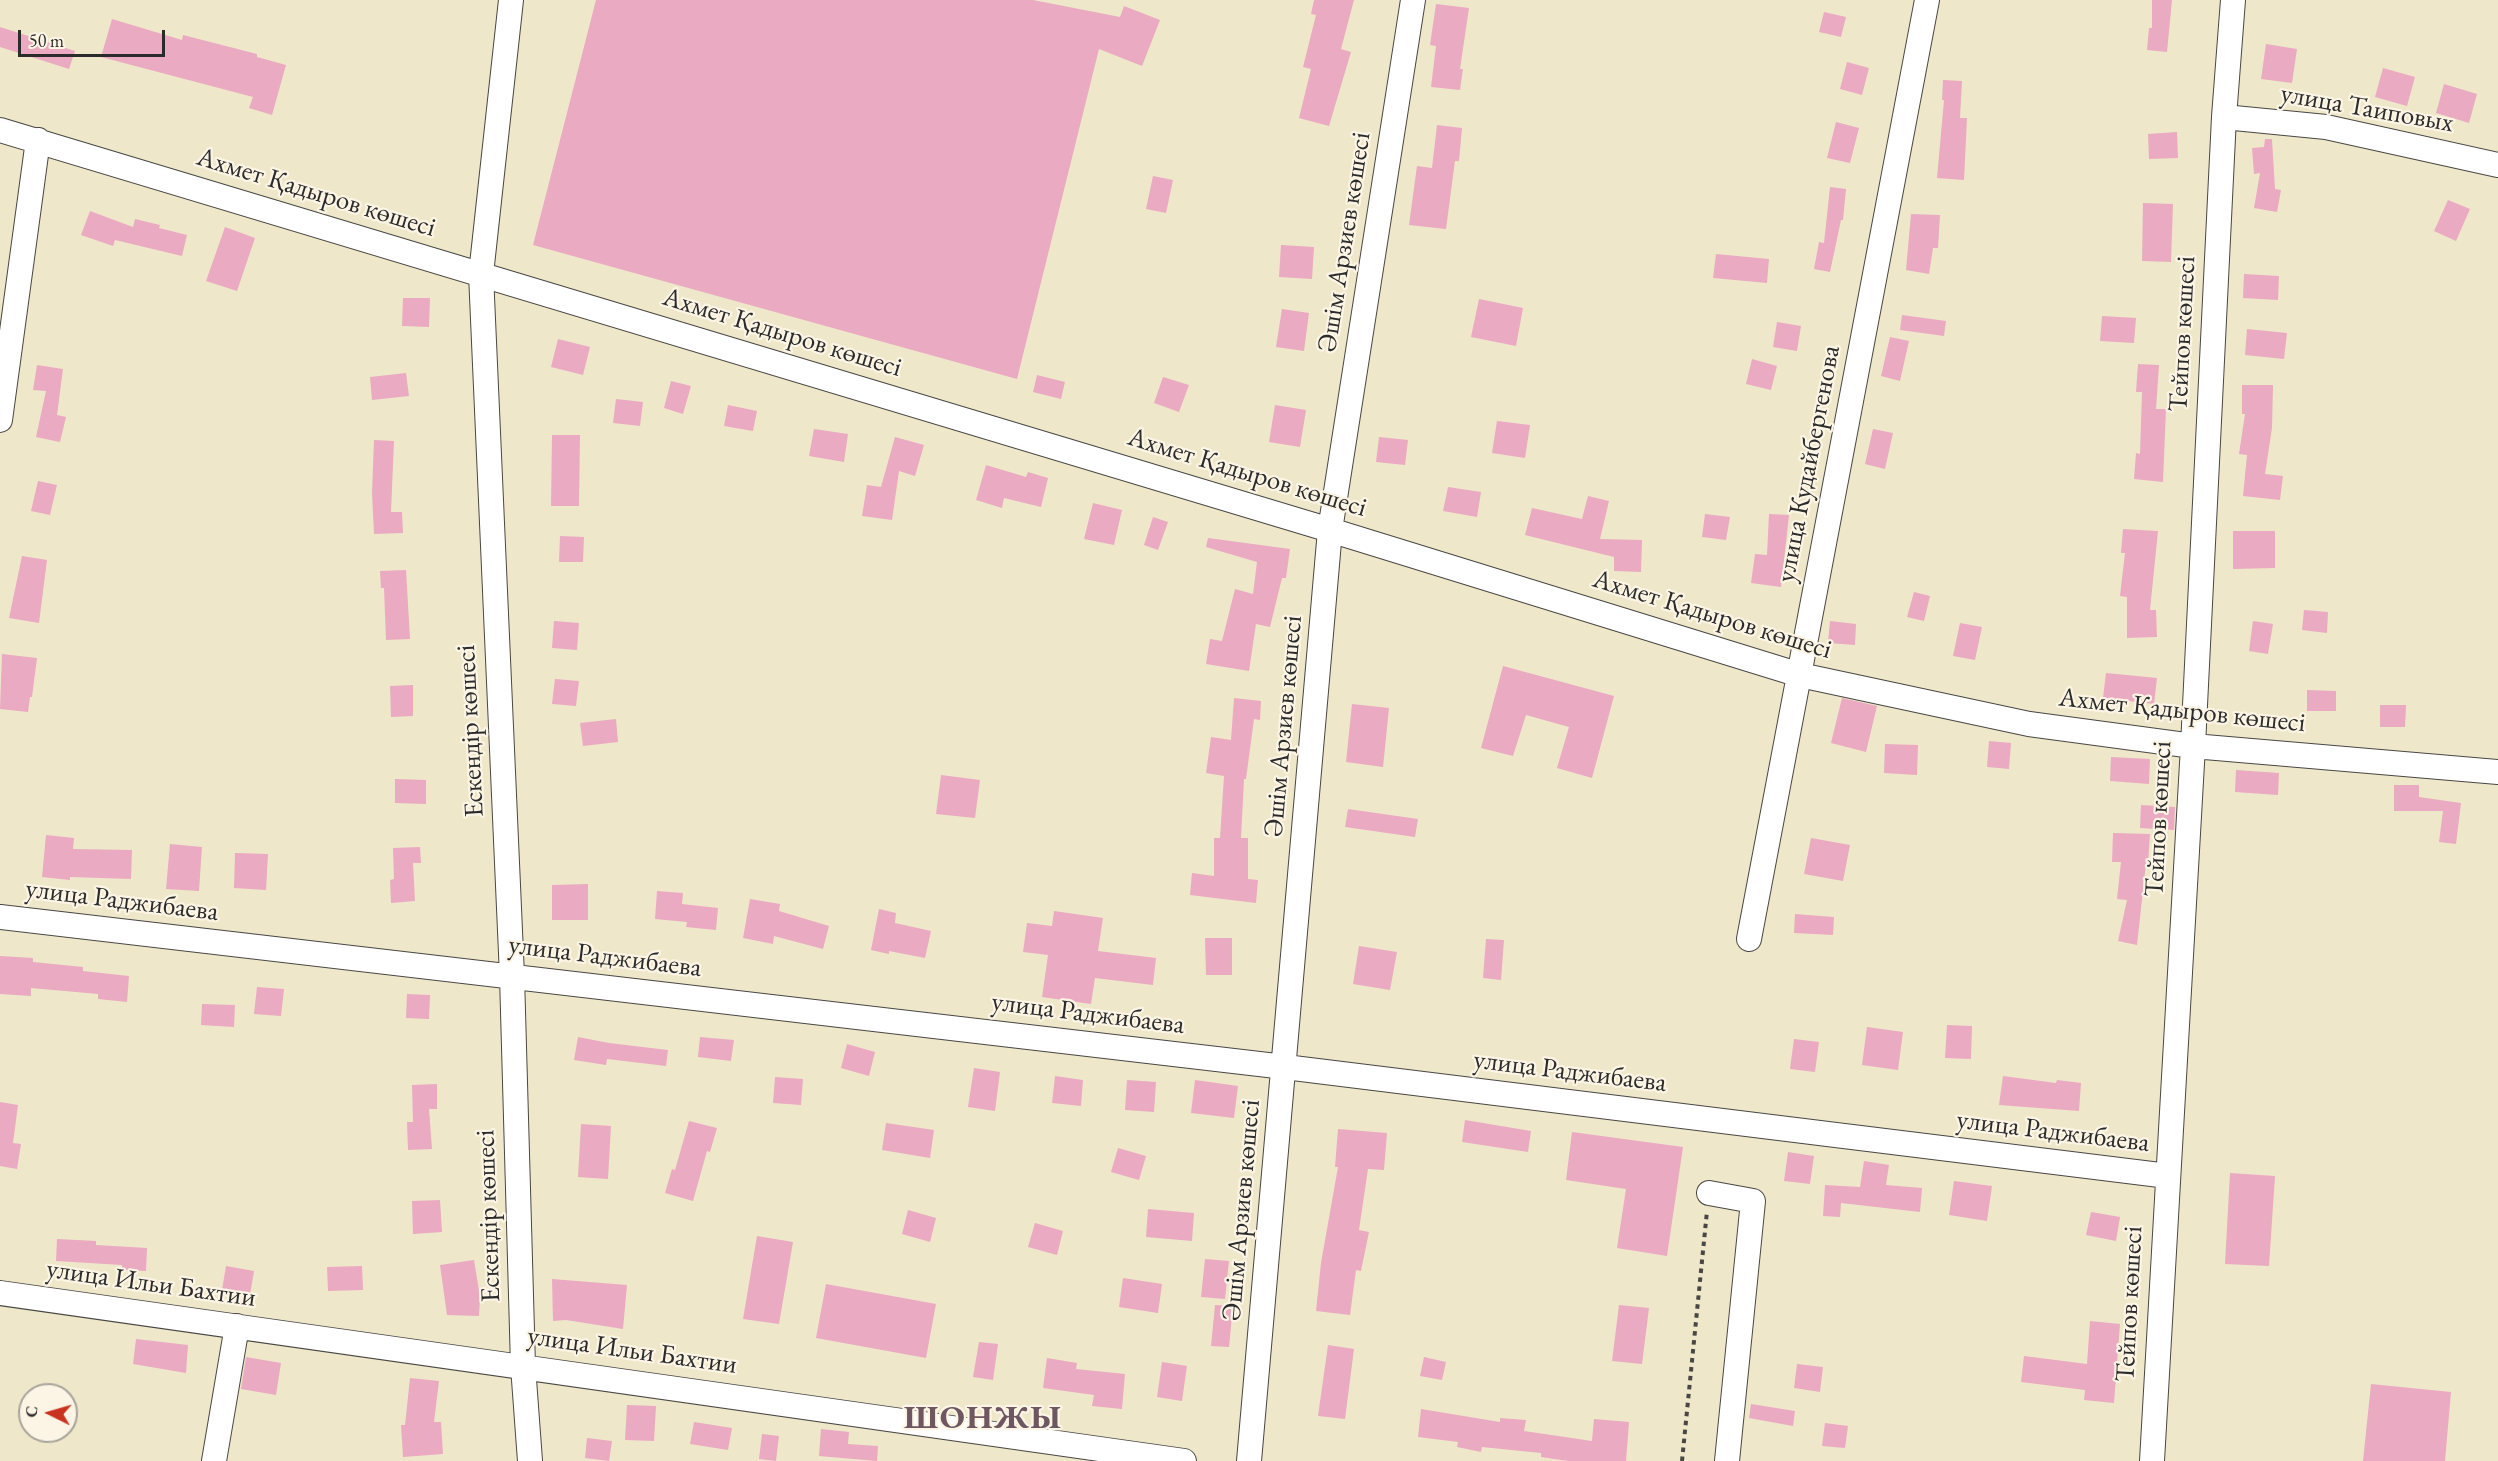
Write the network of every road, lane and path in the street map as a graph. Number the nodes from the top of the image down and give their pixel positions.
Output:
1 (511, 0) edge
2 (1413, 0) edge
3 (1926, 0) edge
4 (2233, 0) edge
5 (2224, 117) junction
6 (0, 130) edge
7 (38, 140) junction
8 (2498, 165) edge
9 (481, 274) junction
10 (0, 420) edge
11 (1330, 530) junction
12 (1800, 675) junction
13 (2193, 746) junction
14 (2498, 772) edge
15 (0, 917) edge
16 (1749, 939) dead end
17 (512, 976) junction
18 (1285, 1067) junction
19 (2168, 1176) junction
20 (1708, 1193) joint
21 (0, 1293) edge
22 (237, 1326) junction
23 (523, 1366) junction
24 (214, 1461) edge
25 (530, 1461) edge
26 (1184, 1461) edge
27 (1249, 1461) edge
28 (1682, 1461) edge
29 (1727, 1461) edge
30 (2152, 1461) edge

1 - 9 street, Ескендір көшесі
2 - 11 street, Әшім Арзиев көшесі
3 - 12 street, улица Кудайбергенова
4 - 5 street, Тейпов көшесі
5 - 8 street, улица Таиповых
5 - 13 street, Тейпов көшесі
6 - 7 street, Ахмет Қадыров көшесі
7 - 9 street, Ахмет Қадыров көшесі
7 - 10 street
9 - 11 street, Ахмет Қадыров көшесі
9 - 17 street, Ескендір көшесі
11 - 12 street, Ахмет Қадыров көшесі
11 - 18 street, Әшім Арзиев көшесі
12 - 13 street, Ахмет Қадыров көшесі
12 - 16 street, улица Кудайбергенова
13 - 14 street, Ахмет Қадыров көшесі
13 - 19 street, Тейпов көшесі
15 - 17 street, улица Раджибаева
17 - 18 street, улица Раджибаева
17 - 23 street, Ескендір көшесі
18 - 19 street, улица Раджибаева
18 - 27 street, Әшім Арзиев көшесі
19 - 30 street, Тейпов көшесі
20 - 28 path
20 - 29 street
21 - 22 street, улица Ильи Бахтии
22 - 23 street, улица Ильи Бахтии
22 - 24 street
23 - 25 street, Ескендір көшесі
23 - 26 street, улица Ильи Бахтии

